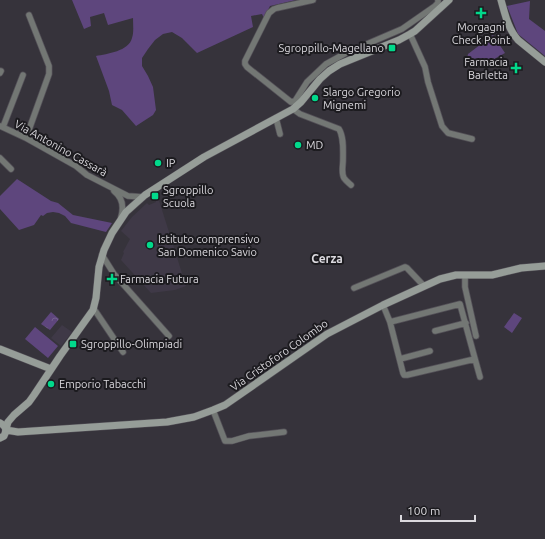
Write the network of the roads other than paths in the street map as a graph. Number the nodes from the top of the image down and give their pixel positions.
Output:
1 (314, 0) edge
2 (438, 0) edge
3 (447, 0) edge
4 (501, 0) edge
5 (437, 8) junction
6 (28, 15) dead end
7 (410, 34) junction
8 (545, 62) edge
9 (23, 75) dead end
10 (295, 105) junction
11 (276, 118) junction
12 (2, 127) edge
13 (280, 134) dead end
14 (26, 138) junction
15 (472, 139) dead end
16 (0, 158) edge
17 (11, 170) dead end
18 (351, 185) dead end
19 (111, 188) junction
20 (128, 196) junction
21 (143, 197) junction
22 (122, 202) junction
23 (132, 206) junction
24 (120, 221) junction
25 (102, 255) junction
26 (545, 266) edge
27 (99, 267) junction
28 (114, 274) junction
29 (465, 275) junction
30 (424, 286) junction
31 (354, 288) dead end
32 (383, 305) junction
33 (94, 309) junction
34 (390, 322) junction
35 (466, 323) junction
36 (435, 332) dead end
37 (170, 336) dead end
38 (476, 336) dead end
39 (0, 349) edge
40 (430, 351) dead end
41 (123, 352) dead end
42 (400, 359) junction
43 (475, 359) junction
44 (51, 369) junction
45 (480, 376) dead end
46 (213, 410) junction
47 (3, 426) edge
48 (18, 432) junction
49 (284, 432) dead end
50 (0, 438) edge

1 - 10 street
2 - 5 street
3 - 5 main road
4 - 8 main road
5 - 7 main road
5 - 10 street
6 - 14 street
7 - 10 main road
7 - 15 street
9 - 12 street
10 - 11 main road
10 - 18 street
11 - 13 street
11 - 21 main road
12 - 14 street, Via Antonino Cassarà
14 - 19 street, Via Antonino Cassarà
16 - 17 street
19 - 20 street, Via Antonino Cassarà
19 - 22 street
20 - 21 street
20 - 23 street
21 - 23 main road
22 - 23 street
22 - 24 street
23 - 24 main road
24 - 25 main road
25 - 27 main road
25 - 28 street
26 - 29 main road, Via Cristoforo Colombo
27 - 28 street
27 - 33 main road
28 - 37 street
29 - 30 main road, Via Cristoforo Colombo
29 - 38 street
30 - 31 street
30 - 32 main road, Via Cristoforo Colombo
32 - 34 street
32 - 46 main road, Via Cristoforo Colombo
33 - 41 street
33 - 44 main road
34 - 35 street
34 - 42 street
35 - 36 street
35 - 43 street
39 - 44 main road
40 - 42 street
42 - 43 street
43 - 45 street
44 - 47 main road
46 - 48 main road, Via Cristoforo Colombo
46 - 49 street
47 - 48 main road
47 - 50 main road
48 - 50 main road

